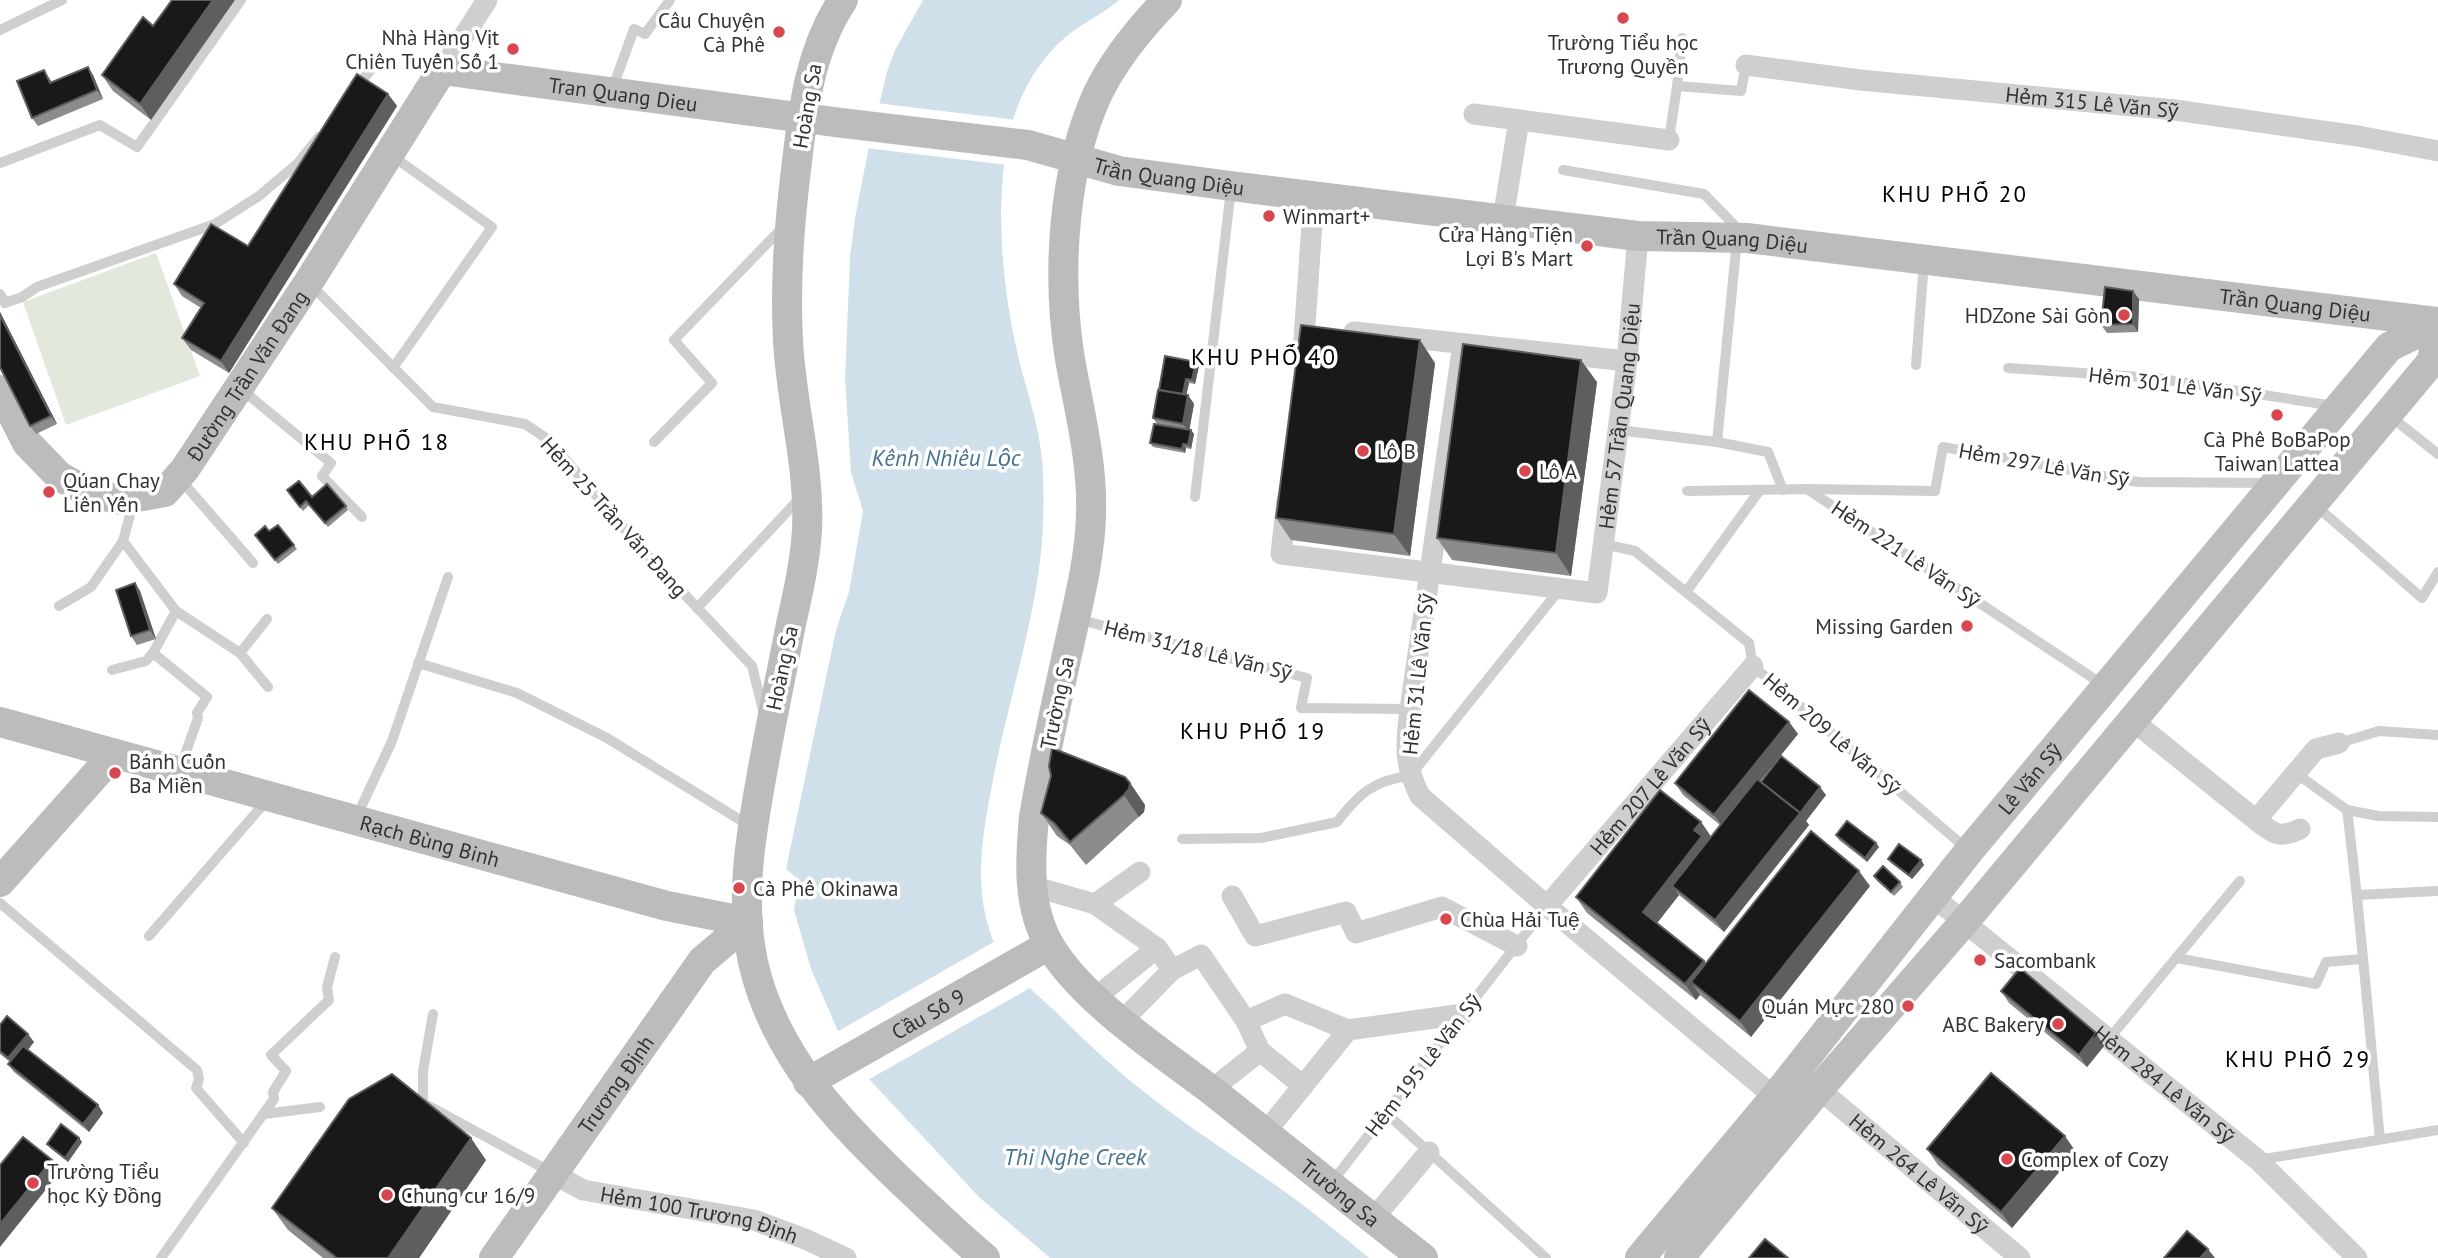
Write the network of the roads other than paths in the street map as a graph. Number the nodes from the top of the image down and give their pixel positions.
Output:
1 (62, 0) edge
2 (241, 0) edge
3 (487, 0) edge
4 (670, 0) edge
5 (1167, 0) edge
6 (835, 6) edge
7 (0, 30) edge
8 (1682, 38) dead end
9 (1746, 65) joint
10 (373, 67) dead end
11 (442, 71) junction
12 (1677, 86) junction
13 (611, 93) junction
14 (348, 99) edge
15 (1474, 114) dead end
16 (802, 118) junction
17 (1519, 120) junction
18 (323, 131) edge
19 (1669, 140) joint
20 (2438, 151) edge
21 (391, 155) junction
22 (1076, 159) junction
23 (0, 163) edge
24 (1563, 170) dead end
25 (1231, 186) junction
26 (1314, 195) junction
27 (1503, 219) junction
28 (790, 220) junction
29 (1638, 236) junction
30 (1742, 238) junction
31 (1924, 259) junction
32 (309, 283) junction
33 (0, 295) edge
34 (2438, 324) edge
35 (1319, 329) junction
36 (1463, 344) junction
37 (1627, 361) junction
38 (1916, 365) dead end
39 (393, 368) junction
40 (2008, 368) dead end
41 (1300, 381) edge
42 (239, 387) junction
43 (0, 390) edge
44 (2340, 407) junction
45 (2388, 414) junction
46 (1618, 430) junction
47 (654, 442) dead end
48 (1717, 442) junction
49 (2438, 454) edge
50 (1290, 474) edge
51 (178, 477) junction
52 (2276, 483) junction
53 (1807, 489) junction
54 (1783, 490) junction
55 (807, 491) junction
56 (1687, 491) dead end
57 (1760, 491) junction
58 (135, 497) junction
59 (1195, 497) dead end
60 (2313, 503) junction
61 (362, 517) dead end
62 (123, 541) junction
63 (1604, 544) junction
64 (253, 563) dead end
65 (2438, 572) edge
66 (1430, 573) junction
67 (447, 577) dead end
68 (1560, 589) junction
69 (1686, 592) junction
70 (59, 606) dead end
71 (697, 608) junction
72 (176, 611) junction
73 (267, 619) dead end
74 (1075, 619) junction
75 (153, 653) junction
76 (240, 653) junction
77 (418, 663) junction
78 (1753, 666) junction
79 (112, 670) dead end
80 (2105, 686) junction
81 (268, 687) dead end
82 (1410, 709) junction
83 (2132, 720) junction
84 (0, 722) edge
85 (769, 734) junction
86 (2438, 735) edge
87 (2339, 743) joint
88 (114, 754) junction
89 (180, 772) junction
90 (2297, 774) junction
91 (1410, 776) junction
92 (270, 797) junction
93 (2347, 810) junction
94 (2438, 817) edge
95 (2256, 820) junction
96 (355, 821) junction
97 (752, 827) junction
98 (2300, 829) dead end
99 (1182, 839) dead end
100 (1969, 851) junction
101 (1140, 872) dead end
102 (2240, 881) dead end
103 (0, 882) edge
104 (1032, 886) junction
105 (2438, 891) edge
106 (2358, 895) junction
107 (1232, 896) dead end
108 (1932, 896) junction
109 (0, 903) edge
110 (1095, 904) junction
111 (1547, 906) junction
112 (1965, 921) junction
113 (748, 922) junction
114 (149, 936) dead end
115 (1049, 945) junction
116 (1517, 946) junction
117 (1157, 948) junction
118 (335, 957) dead end
119 (2177, 958) junction
120 (2362, 960) junction
121 (1172, 970) junction
122 (1096, 998) junction
123 (433, 1014) dead end
124 (1463, 1014) junction
125 (1122, 1021) junction
126 (1246, 1021) junction
127 (1348, 1030) junction
128 (2108, 1040) junction
129 (1259, 1051) junction
130 (808, 1082) junction
131 (1303, 1086) junction
132 (1819, 1089) junction
133 (1211, 1090) junction
134 (320, 1107) dead end
135 (1786, 1107) junction
136 (1386, 1113) junction
137 (264, 1114) junction
138 (2438, 1130) edge
139 (1265, 1133) junction
140 (2380, 1139) junction
141 (244, 1143) junction
142 (1429, 1152) junction
143 (2258, 1160) junction
144 (554, 1174) junction
145 (1330, 1185) junction
146 (1373, 1219) junction
147 (841, 1257) edge
148 (161, 1258) edge
149 (494, 1258) edge
150 (985, 1258) edge
151 (1423, 1258) edge
152 (1546, 1258) edge
153 (1640, 1258) edge
154 (1679, 1258) edge
155 (2020, 1258) edge
156 (2357, 1258) edge

1 - 7 lane
2 - 23 lane
3 - 11 street
4 - 13 lane
5 - 22 street, Trường Sa
6 - 16 street, Hoàng Sa
8 - 12 lane
9 - 12 lane
9 - 20 street, Hẻm 315 Lê Văn Sỹ
10 - 14 lane
11 - 13 street, Tran Quang Dieu
11 - 21 street, Đường Trần Văn Đang
12 - 19 lane
13 - 16 street, Tran Quang Dieu
15 - 17 street
16 - 22 street, Trần Quang Diệu
16 - 28 street, Hoàng Sa
17 - 19 street
17 - 27 street
18 - 33 lane
21 - 32 street, Đường Trần Văn Đang
21 - 39 lane
22 - 25 street, Trần Quang Diệu
22 - 74 street, Trường Sa
24 - 30 lane
25 - 26 street, Trần Quang Diệu
25 - 59 lane
26 - 27 street, Trần Quang Diệu
26 - 35 street
27 - 29 street, Trần Quang Diệu
28 - 47 lane
28 - 55 street, Hoàng Sa
29 - 30 street, Trần Quang Diệu
29 - 37 street, Hẻm 57 Trần Quang Diệu
30 - 31 street, Trần Quang Diệu
30 - 48 lane
31 - 34 street, Trần Quang Diệu
31 - 38 lane
32 - 39 lane, Hẻm 25 Trần Văn Đang
32 - 42 street, Đường Trần Văn Đang
34 - 44 street, Lê Văn Sỹ
34 - 45 street, Lê Văn Sỹ
35 - 36 street
35 - 41 street
36 - 37 street
36 - 66 street, Hẻm 31 Lê Văn Sỹ
37 - 46 street, Hẻm 57 Trần Quang Diệu
39 - 71 lane, Hẻm 25 Trần Văn Đang
40 - 44 lane, Hẻm 301 Lê Văn Sỹ
42 - 51 street, Đường Trần Văn Đang
42 - 61 lane
43 - 58 street, Đường Trần Văn Đang
44 - 52 street, Lê Văn Sỹ
45 - 49 lane
45 - 60 street, Lê Văn Sỹ
46 - 48 lane
46 - 63 street, Hẻm 57 Trần Quang Diệu
48 - 54 lane
50 - 66 street
51 - 58 street, Đường Trần Văn Đang
51 - 64 lane
52 - 53 lane, Hẻm 297 Lê Văn Sỹ
52 - 80 street, Lê Văn Sỹ
53 - 54 lane, Hẻm 221 Lê Văn Sỹ
53 - 80 lane, Hẻm 221 Lê Văn Sỹ
54 - 57 lane, Hẻm 221 Lê Văn Sỹ
55 - 71 lane
55 - 85 street, Hoàng Sa
56 - 57 lane, Hẻm 221 Lê Văn Sỹ
57 - 69 lane
58 - 62 lane
60 - 65 lane
60 - 83 street, Lê Văn Sỹ
62 - 70 lane
62 - 72 lane
63 - 68 street, Hẻm 57 Trần Quang Diệu
63 - 69 lane, Hẻm 209 Lê Văn Sỹ
66 - 68 street
66 - 82 street, Hẻm 31 Lê Văn Sỹ
67 - 77 lane
68 - 91 lane
69 - 78 lane, Hẻm 209 Lê Văn Sỹ
71 - 85 lane, Hẻm 25 Trần Văn Đang
72 - 75 lane
72 - 76 lane
73 - 76 lane
74 - 82 lane, Hẻm 31/18 Lê Văn Sỹ
74 - 104 street, Trường Sa
75 - 79 lane
75 - 89 lane
76 - 81 lane
77 - 96 lane
77 - 97 lane
78 - 100 lane, Hẻm 209 Lê Văn Sỹ
78 - 111 street, Hẻm 207 Lê Văn Sỹ
80 - 100 street, Lê Văn Sỹ
82 - 91 street, Hẻm 31 Lê Văn Sỹ
83 - 95 street
83 - 112 street, Lê Văn Sỹ
84 - 88 street, Rạch Bùng Binh
85 - 97 street, Hoàng Sa
86 - 87 lane
87 - 90 street
88 - 89 street, Rạch Bùng Binh
88 - 103 street
89 - 92 street, Rạch Bùng Binh
90 - 93 lane
90 - 95 street
91 - 99 lane
91 - 111 street
92 - 96 street, Rạch Bùng Binh
92 - 114 lane
93 - 94 lane
93 - 106 lane
95 - 98 street
96 - 113 street, Rạch Bùng Binh
97 - 113 street, Hoàng Sa
100 - 108 street, Lê Văn Sỹ
101 - 110 street
102 - 119 lane
104 - 110 street
104 - 115 street, Trường Sa
105 - 106 lane
106 - 120 lane
107 - 116 street
108 - 112 street, Hẻm 284 Lê Văn Sỹ
108 - 135 street, Lê Văn Sỹ
109 - 141 lane
110 - 117 street
111 - 116 lane, Hẻm 195 Lê Văn Sỹ
111 - 135 street
112 - 128 street, Hẻm 284 Lê Văn Sỹ
112 - 132 street, Lê Văn Sỹ
113 - 130 street, Hoàng Sa
113 - 144 street, Trương Định
115 - 122 street, Trường Sa
115 - 130 street, Cầu Số 9
116 - 124 lane, Hẻm 195 Lê Văn Sỹ
117 - 121 street
117 - 122 street
118 - 137 lane
119 - 120 lane
119 - 128 lane
120 - 140 lane
121 - 125 street
121 - 126 street
122 - 125 street, Trường Sa
123 - 144 lane
124 - 127 street
124 - 136 lane, Hẻm 195 Lê Văn Sỹ
125 - 133 street, Trường Sa
126 - 127 street
126 - 129 street
127 - 131 street
128 - 143 street, Hẻm 284 Lê Văn Sỹ
129 - 131 street
129 - 133 street
130 - 150 street, Hoàng Sa
131 - 139 street
132 - 135 street, Lê Văn Sỹ
132 - 155 street, Hẻm 264 Lê Văn Sỹ
133 - 139 street, Trường Sa
134 - 137 lane
135 - 153 street, Lê Văn Sỹ
135 - 154 street, Lê Văn Sỹ
136 - 142 lane
136 - 145 lane, Hẻm 195 Lê Văn Sỹ
137 - 141 lane
138 - 140 lane
139 - 145 street, Trường Sa
140 - 143 lane
141 - 148 lane
142 - 146 street
142 - 152 lane
143 - 156 street, Hẻm 284 Lê Văn Sỹ
144 - 147 street, Hẻm 100 Trương Định
144 - 149 street, Trương Định
145 - 146 street, Trường Sa
146 - 151 street, Trường Sa

